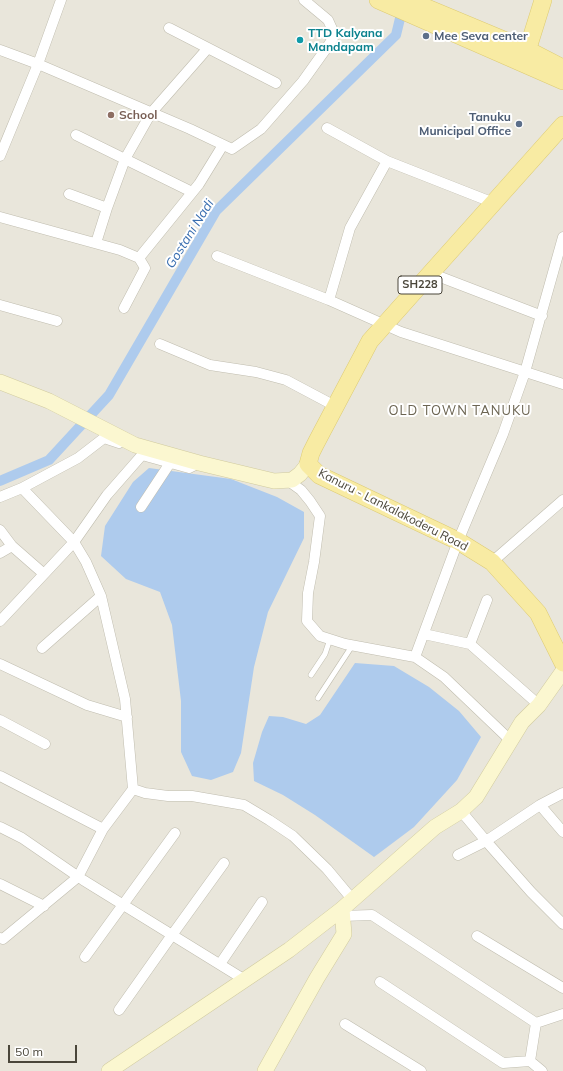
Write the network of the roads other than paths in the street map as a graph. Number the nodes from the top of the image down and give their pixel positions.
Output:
1 (61, 0) edge
2 (304, 0) edge
3 (378, 0) edge
4 (408, 0) edge
5 (543, 0) edge
6 (423, 13) junction
7 (169, 28) dead end
8 (208, 48) junction
9 (0, 50) edge
10 (525, 56) junction
11 (38, 64) junction
12 (563, 68) edge
13 (563, 80) edge
14 (276, 83) dead end
15 (151, 113) junction
16 (563, 126) edge
17 (327, 128) dead end
18 (76, 135) dead end
19 (223, 145) junction
20 (0, 156) edge
21 (125, 159) junction
22 (387, 161) junction
23 (192, 192) junction
24 (69, 194) dead end
25 (494, 202) junction
26 (107, 208) junction
27 (0, 217) edge
28 (563, 237) edge
29 (96, 243) junction
30 (217, 256) dead end
31 (139, 258) junction
32 (430, 273) junction
33 (329, 300) junction
34 (0, 305) edge
35 (124, 308) dead end
36 (542, 316) junction
37 (57, 321) dead end
38 (384, 324) junction
39 (160, 344) dead end
40 (525, 372) junction
41 (0, 382) edge
42 (563, 384) edge
43 (335, 406) junction
44 (142, 455) junction
45 (170, 463) junction
46 (199, 463) junction
47 (308, 464) junction
48 (287, 480) junction
49 (22, 488) junction
50 (0, 498) edge
51 (563, 500) edge
52 (141, 507) dead end
53 (0, 530) edge
54 (458, 541) junction
55 (74, 542) junction
56 (12, 546) junction
57 (0, 553) edge
58 (492, 562) junction
59 (44, 574) junction
60 (101, 596) junction
61 (487, 600) dead end
62 (0, 621) edge
63 (424, 634) junction
64 (330, 639) junction
65 (470, 644) junction
66 (352, 646) junction
67 (42, 648) dead end
68 (415, 657) junction
69 (0, 664) edge
70 (563, 664) edge
71 (563, 671) edge
72 (311, 675) dead end
73 (318, 698) dead end
74 (539, 705) junction
75 (127, 717) junction
76 (0, 720) edge
77 (511, 741) junction
78 (45, 744) dead end
79 (0, 776) edge
80 (133, 789) junction
81 (563, 793) edge
82 (540, 805) junction
83 (461, 811) junction
84 (0, 827) edge
85 (103, 829) junction
86 (563, 832) edge
87 (175, 833) dead end
88 (486, 841) junction
89 (458, 855) dead end
90 (224, 863) dead end
91 (78, 877) junction
92 (0, 884) edge
93 (262, 902) dead end
94 (123, 905) junction
95 (44, 906) junction
96 (345, 908) junction
97 (563, 924) edge
98 (172, 935) junction
99 (477, 936) dead end
100 (0, 938) edge
101 (85, 957) dead end
102 (220, 964) junction
103 (245, 980) junction
104 (380, 982) dead end
105 (563, 988) edge
106 (119, 1010) dead end
107 (563, 1014) edge
108 (536, 1023) junction
109 (345, 1024) dead end
110 (530, 1062) junction
111 (500, 1067) edge
112 (109, 1071) edge
113 (265, 1071) edge
114 (421, 1071) edge
115 (542, 1071) edge

1 - 11 street
2 - 19 street
3 - 6 main road
4 - 6 main road
5 - 10 main road
6 - 10 main road
7 - 8 street
8 - 14 street
8 - 15 street
9 - 11 street
10 - 12 main road
10 - 13 main road
11 - 15 street
11 - 20 street
15 - 19 street
15 - 21 street
16 - 25 main road, Kanuru - Lankalakoderu Road / SH228
17 - 22 street
18 - 21 street
19 - 23 street
21 - 23 street
21 - 26 street
22 - 25 street
22 - 33 street
23 - 31 street
24 - 26 street
25 - 32 main road, Kanuru - Lankalakoderu Road / SH228
26 - 29 street
27 - 29 street
28 - 36 street
29 - 31 street
30 - 33 street
31 - 35 street
32 - 36 street
32 - 38 main road, Kanuru - Lankalakoderu Road / SH228
33 - 38 street
34 - 37 street
36 - 40 street
38 - 40 street
38 - 43 main road, Kanuru - Lankalakoderu Road / SH228
39 - 43 street
40 - 42 street
40 - 54 street
41 - 46 street
43 - 47 main road, Kanuru - Lankalakoderu Road / SH228
44 - 45 street
44 - 49 street
44 - 55 street
45 - 46 street
45 - 52 street
46 - 48 street
47 - 48 street
47 - 54 main road, Kanuru - Lankalakoderu Road
48 - 64 street
49 - 50 street
49 - 55 street
51 - 58 street
53 - 56 street
54 - 58 main road, Kanuru - Lankalakoderu Road
54 - 63 street
55 - 59 street
55 - 60 street
56 - 57 street
56 - 59 street
58 - 70 main road, Kanuru - Lankalakoderu Road
59 - 62 street
60 - 67 street
60 - 75 street
61 - 65 street
63 - 65 street
63 - 68 street
64 - 66 street
64 - 72 lane
65 - 74 street
66 - 68 street
66 - 73 lane
68 - 77 street
69 - 75 street
71 - 74 street
74 - 77 street
75 - 80 street
76 - 78 street
77 - 83 street
79 - 85 street
80 - 85 street
80 - 96 street
81 - 82 street
82 - 86 street
82 - 88 street
83 - 88 street
83 - 96 street
84 - 91 street
85 - 91 street
87 - 94 street
88 - 89 street
88 - 97 street
90 - 98 street
91 - 94 street
91 - 95 street
92 - 95 street
93 - 102 street
94 - 98 street
94 - 101 street
95 - 100 street
96 - 103 street
96 - 108 street
96 - 113 street
98 - 102 street
98 - 106 street
99 - 105 street
102 - 103 street
103 - 112 street
104 - 111 street
107 - 108 street
108 - 110 street
109 - 114 street
110 - 111 street
110 - 115 street

